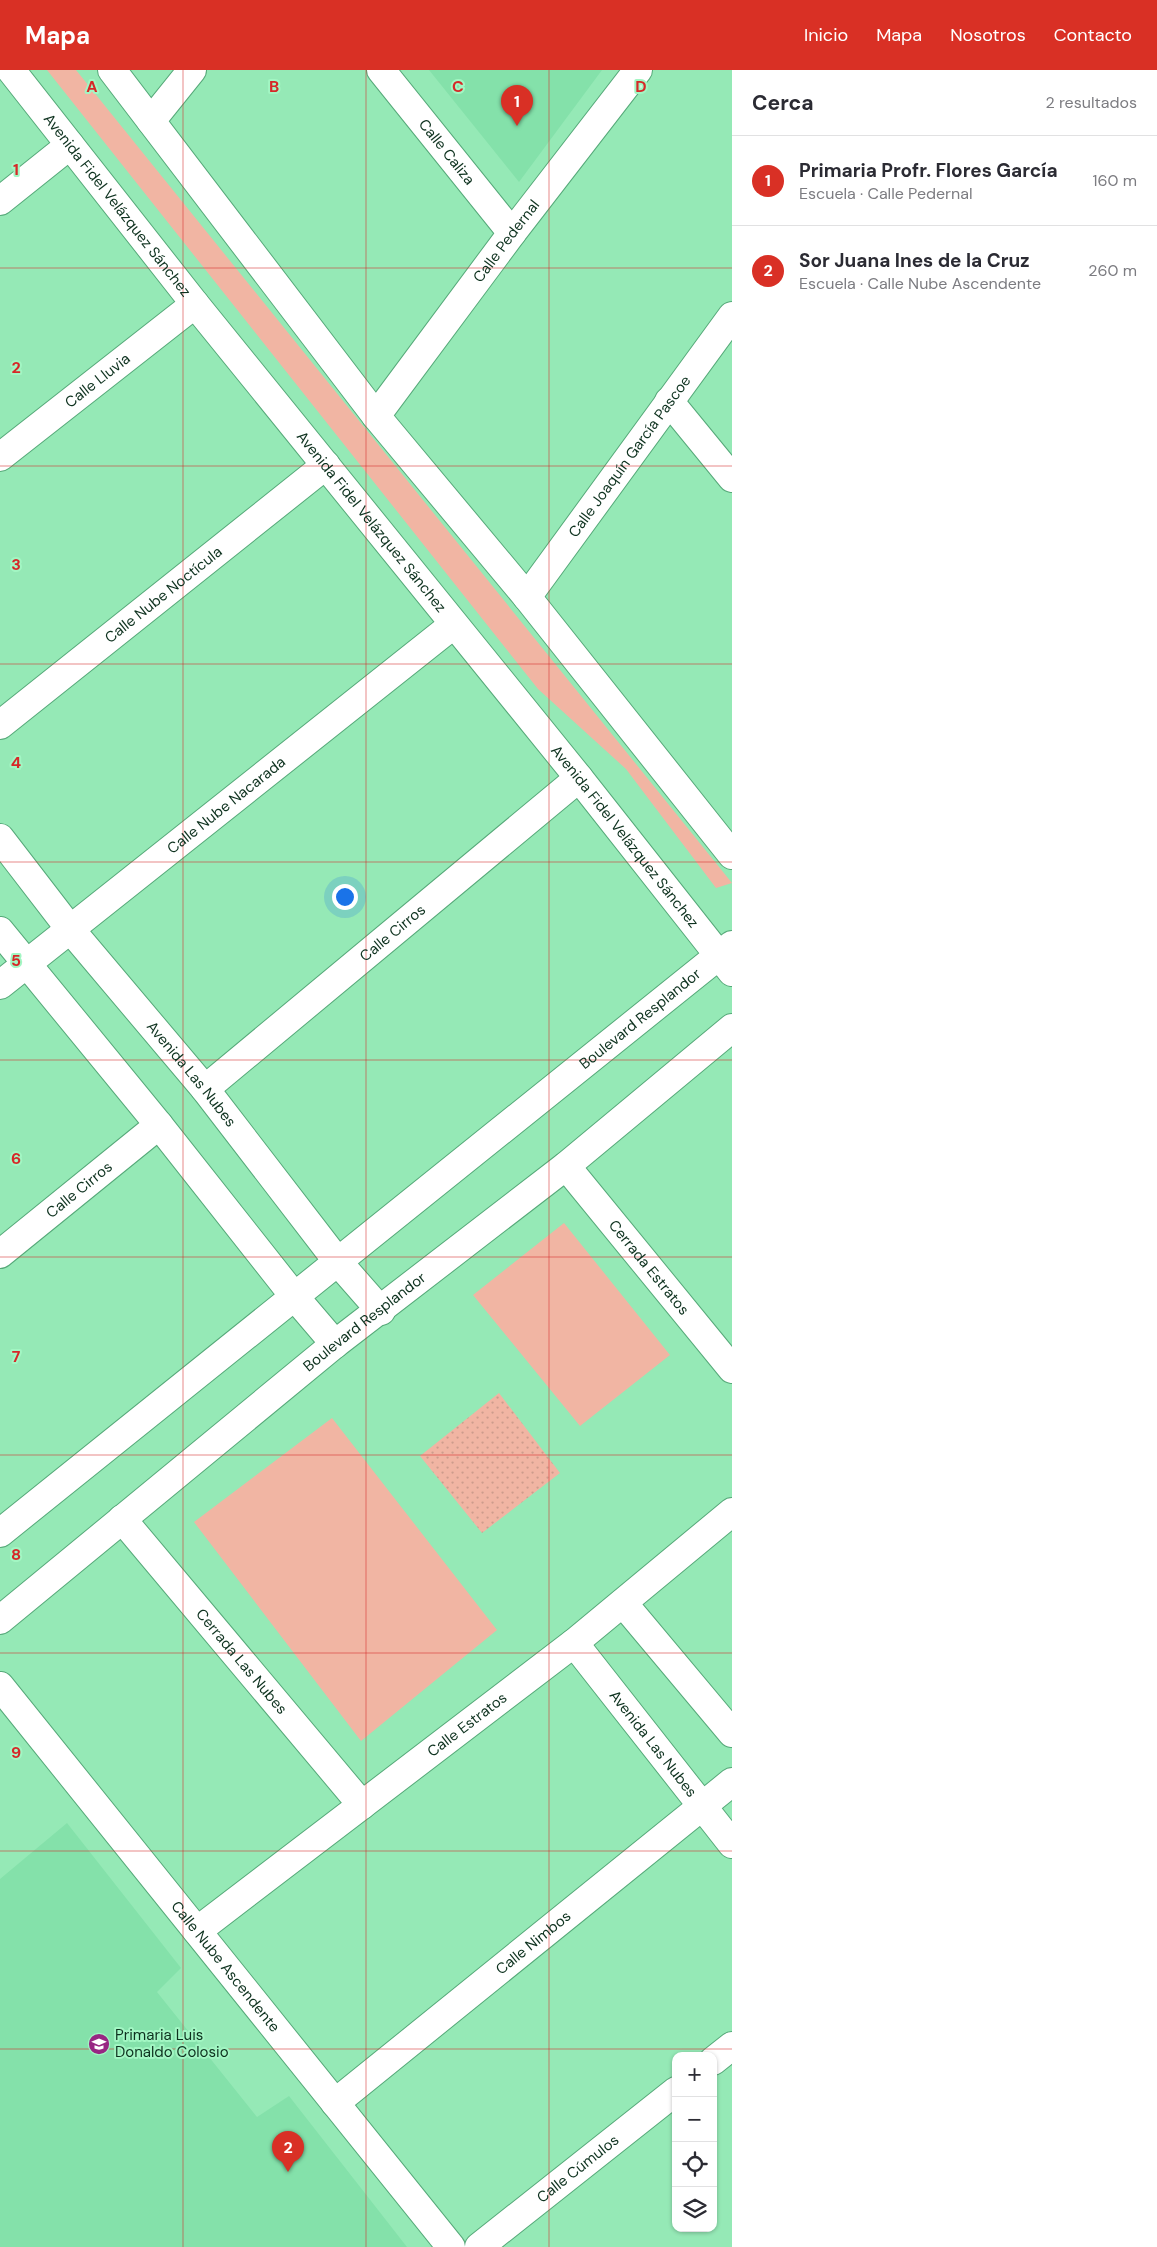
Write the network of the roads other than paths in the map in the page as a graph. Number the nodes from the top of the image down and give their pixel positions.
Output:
1 (11, 70) edge
2 (112, 70) edge
3 (192, 70) edge
4 (381, 70) edge
5 (638, 70) edge
6 (152, 122) junction
7 (70, 145) junction
8 (0, 201) edge
9 (512, 233) junction
10 (195, 304) junction
11 (732, 316) edge
12 (669, 401) junction
13 (376, 416) junction
14 (0, 457) edge
15 (326, 465) junction
16 (732, 478) edge
17 (527, 597) junction
18 (453, 625) junction
19 (0, 725) edge
20 (579, 778) junction
21 (0, 838) edge
22 (732, 855) edge
23 (70, 929) junction
24 (0, 931) edge
25 (728, 958) edge
26 (26, 963) junction
27 (0, 985) edge
28 (732, 1028) edge
29 (205, 1088) junction
30 (159, 1125) junction
31 (566, 1166) junction
32 (0, 1254) edge
33 (338, 1262) junction
34 (294, 1296) junction
35 (381, 1311) junction
36 (335, 1344) junction
37 (732, 1369) edge
38 (732, 1512) edge
39 (122, 1519) junction
40 (0, 1533) edge
41 (623, 1603) junction
42 (0, 1620) edge
43 (574, 1643) junction
44 (0, 1686) edge
45 (732, 1733) edge
46 (732, 1782) edge
47 (362, 1805) junction
48 (703, 1806) junction
49 (732, 1844) edge
50 (197, 1931) junction
51 (732, 2046) edge
52 (717, 2058) edge
53 (672, 2094) edge
54 (335, 2103) junction
55 (451, 2247) edge
56 (479, 2247) edge

1 - 7 street, Avenida Fidel Velázquez Sánchez
2 - 6 street
3 - 6 street
4 - 9 street, Calle Caliza
5 - 9 street, Calle Pedernal
6 - 13 street
7 - 8 street
7 - 10 street, Avenida Fidel Velázquez Sánchez
9 - 13 street, Calle Pedernal
10 - 14 street, Calle Lluvia
10 - 15 street, Avenida Fidel Velázquez Sánchez
11 - 12 street, Calle Joaquín García Pascoe
12 - 16 street
12 - 17 street, Calle Joaquín García Pascoe
13 - 17 street
15 - 18 street, Avenida Fidel Velázquez Sánchez
15 - 19 street, Calle Nube Noctícula
17 - 22 street
18 - 20 street, Avenida Fidel Velázquez Sánchez
18 - 23 street, Calle Nube Nacarada
20 - 25 street, Avenida Fidel Velázquez Sánchez
20 - 29 street, Calle Cirros
21 - 23 street, Avenida Las Nubes
23 - 26 street, Calle Nube Nacarada
23 - 29 street, Avenida Las Nubes
24 - 26 street
25 - 33 street, Boulevard Resplandor
26 - 27 street, Calle Nube Nacarada
26 - 30 street
28 - 31 street, Boulevard Resplandor
29 - 33 street, Avenida Las Nubes
30 - 32 street, Calle Cirros
30 - 34 street
31 - 35 street, Boulevard Resplandor
31 - 37 street, Cerrada Estratos
33 - 34 street, Boulevard Resplandor
33 - 35 street, Avenida Las Nubes
34 - 36 street
34 - 40 street, Boulevard Resplandor
35 - 36 street, Boulevard Resplandor
36 - 39 street, Boulevard Resplandor
38 - 41 street, Calle Estratos
39 - 42 street, Boulevard Resplandor
39 - 47 street, Cerrada Las Nubes
41 - 43 street, Calle Estratos
41 - 45 street
43 - 47 street, Calle Estratos
43 - 48 street, Avenida Las Nubes
44 - 50 street, Calle Nube Ascendente
46 - 48 street, Calle Nimbos
47 - 50 street, Calle Estratos
48 - 49 street, Avenida Las Nubes
48 - 54 street, Calle Nimbos
50 - 54 street, Calle Nube Ascendente
51 - 52 street
53 - 56 street, Calle Cúmulos
54 - 55 street, Calle Nube Ascendente

